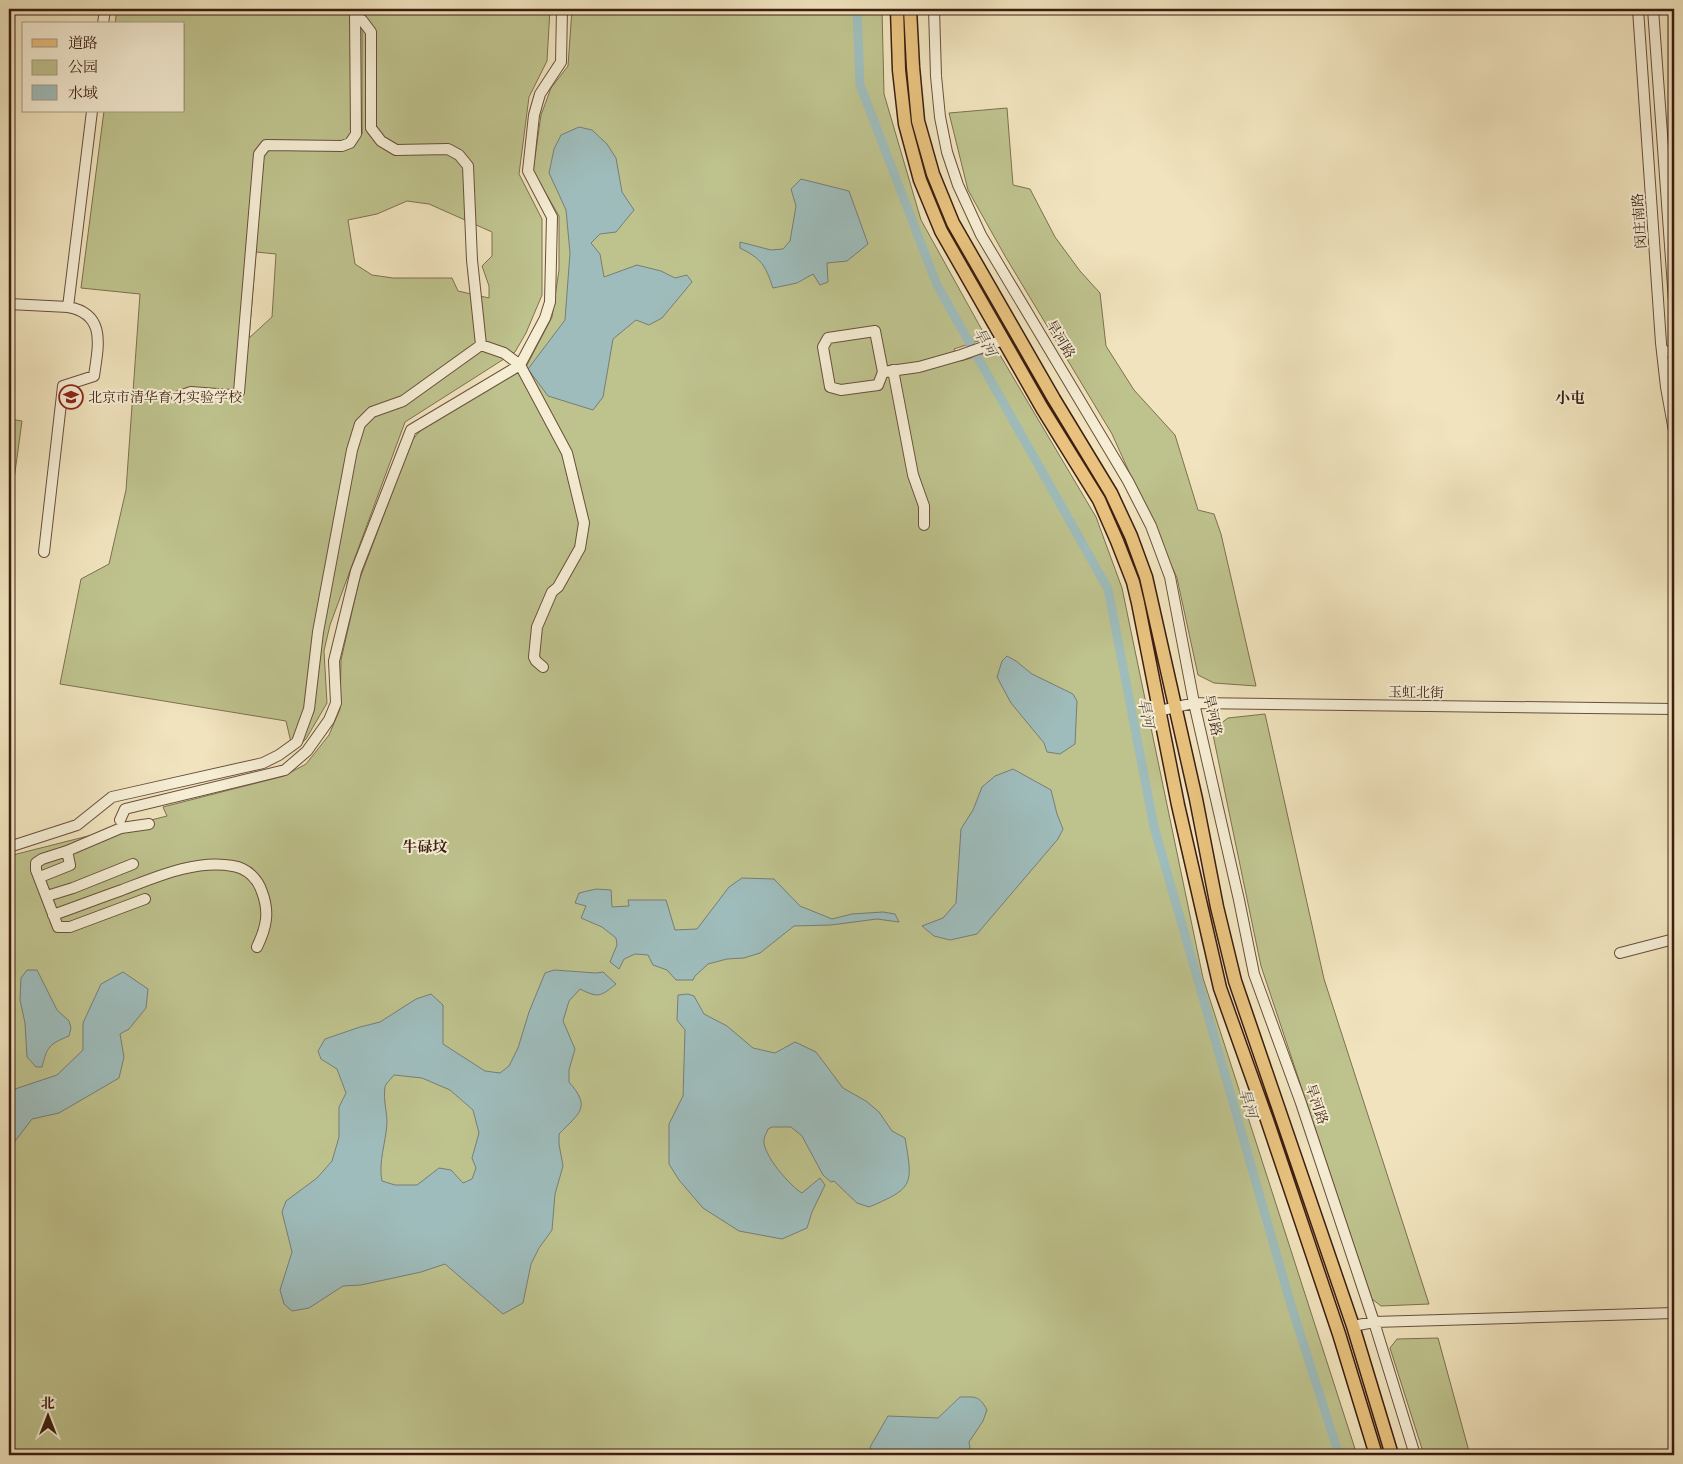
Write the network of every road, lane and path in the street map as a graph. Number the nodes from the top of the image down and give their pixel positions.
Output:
1 (105, 9) edge
2 (562, 9) edge
3 (897, 9) edge
4 (910, 9) edge
5 (934, 9) edge
6 (1638, 9) edge
7 (1653, 9) edge
8 (355, 14) edge
9 (103, 22) edge
10 (92, 112) edge
11 (1674, 301) edge
12 (9, 304) edge
13 (68, 307) junction
14 (998, 341) junction
15 (481, 345) junction
16 (1674, 351) edge
17 (1662, 352) junction
18 (520, 365) junction
19 (888, 371) junction
20 (177, 397) dead end
21 (1674, 431) edge
22 (924, 525) dead end
23 (44, 552) dead end
24 (1152, 599) junction
25 (1138, 602) junction
26 (543, 667) dead end
27 (1194, 703) junction
28 (1176, 707) junction
29 (1674, 709) edge
30 (1159, 711) junction
31 (120, 820) dead end
32 (149, 824) dead end
33 (9, 847) edge
34 (67, 851) junction
35 (133, 864) dead end
36 (40, 878) junction
37 (47, 896) junction
38 (145, 900) dead end
39 (54, 915) junction
40 (1674, 939) edge
41 (257, 947) dead end
42 (1620, 954) dead end
43 (1329, 1256) junction
44 (1314, 1261) junction
45 (1674, 1313) edge
46 (1374, 1322) junction
47 (1353, 1326) junction
48 (1376, 1401) junction
49 (1360, 1405) junction
50 (1376, 1455) edge
51 (1392, 1455) edge
52 (1415, 1455) edge

1 - 9 street
2 - 18 street
3 - 14 main road
4 - 24 main road
5 - 27 street, 旱河路
6 - 17 street, 闵庄南路
7 - 11 street
8 - 15 street
8 - 20 street
10 - 13 street
12 - 13 street
13 - 23 street
14 - 19 street
14 - 25 main road
15 - 18 street
15 - 33 street
16 - 17 street
17 - 21 street, 闵庄南路
18 - 26 street
18 - 31 street
19 - 19 street
19 - 22 street
24 - 25 main road
24 - 28 main road
25 - 30 main road
27 - 28 street, 玉虹北街
27 - 29 street, 玉虹北街
27 - 46 street, 旱河路
28 - 30 street, 玉虹北街
28 - 43 main road
30 - 44 main road
32 - 34 street
34 - 36 street
34 - 36 street
35 - 37 street
36 - 37 street
37 - 39 street
38 - 39 street
39 - 41 street
40 - 42 street
43 - 44 main road
43 - 47 main road
44 - 49 main road
45 - 46 street
46 - 47 street
46 - 52 street, 旱河路
47 - 48 main road
48 - 49 main road
48 - 51 main road
49 - 50 main road

